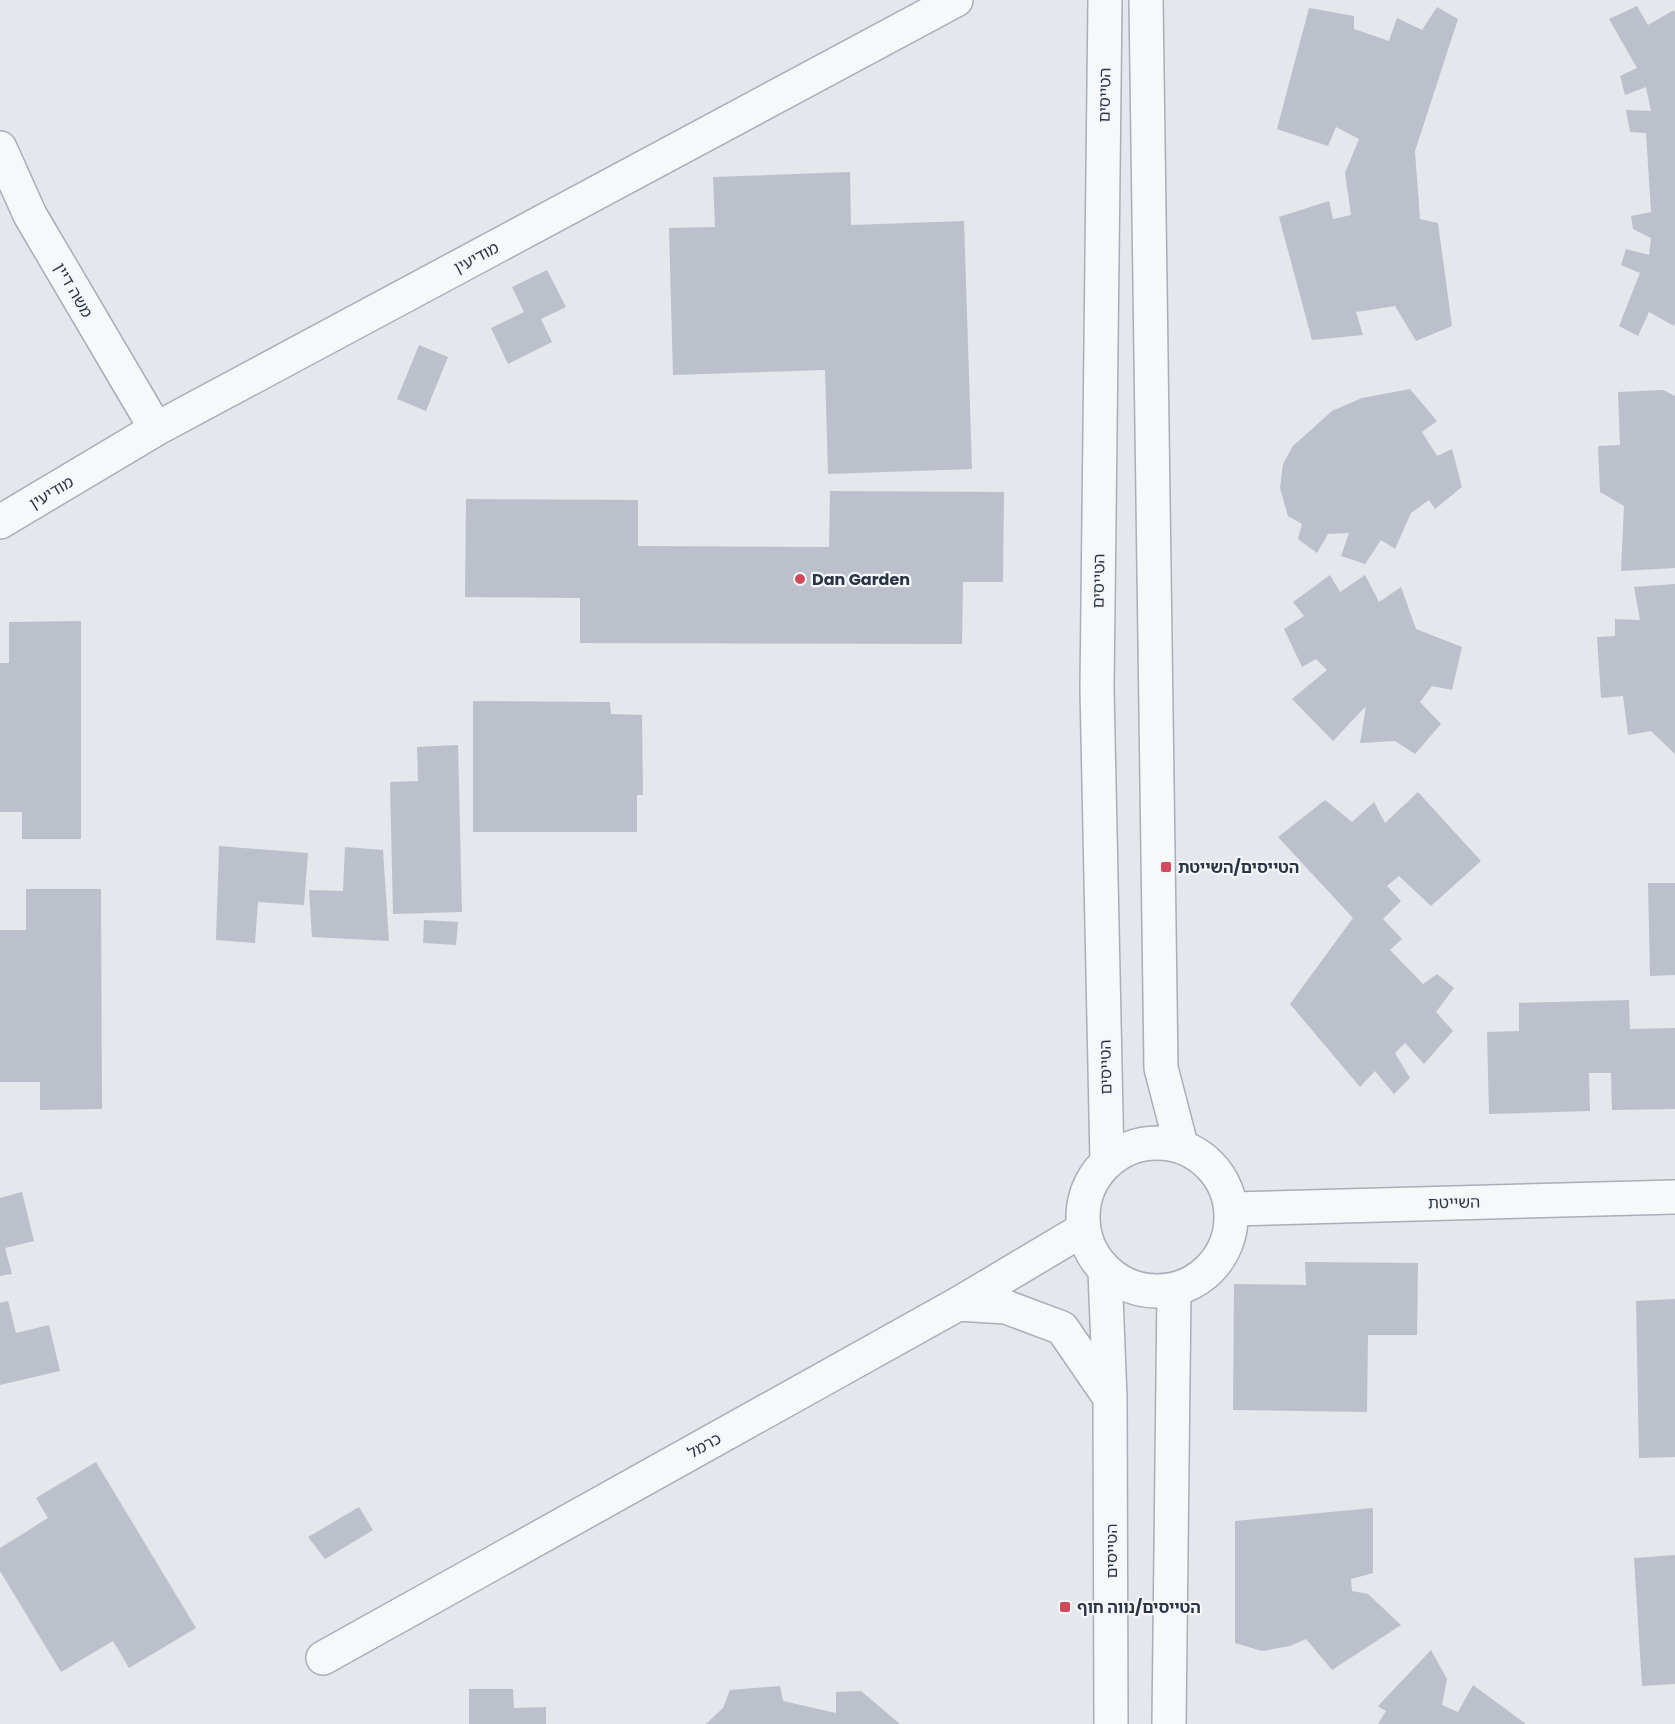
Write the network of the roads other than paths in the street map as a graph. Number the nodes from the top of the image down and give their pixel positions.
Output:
1 (956, 0) edge
2 (1105, 0) edge
3 (1146, 0) edge
4 (0, 148) edge
5 (156, 429) junction
6 (0, 522) edge
7 (1181, 1145) junction
8 (1107, 1162) junction
9 (1675, 1197) edge
10 (1233, 1209) junction
11 (1084, 1228) junction
12 (1106, 1271) junction
13 (1174, 1291) junction
14 (958, 1304) junction
15 (1110, 1398) junction
16 (322, 1658) dead end
17 (1111, 1724) edge
18 (1169, 1724) edge

1 - 5 street, מודיעין
2 - 8 street, הטייסים
3 - 7 street
4 - 5 street, משה דיין
5 - 6 street, מודיעין
7 - 8 street
7 - 10 street
8 - 11 street
9 - 10 street, השייטת
10 - 13 street
11 - 12 street
11 - 14 street, כרמל
12 - 13 street
12 - 15 street, הטייסים
13 - 18 street
14 - 15 street
14 - 16 street, כרמל
15 - 17 street, הטייסים

